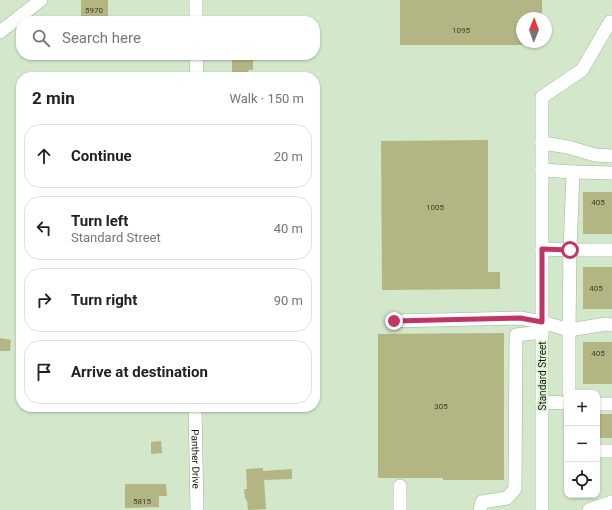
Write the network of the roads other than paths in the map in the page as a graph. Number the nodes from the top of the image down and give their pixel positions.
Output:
1 (41, 0) edge
2 (196, 0) edge
3 (20, 16) edge
4 (196, 16) edge
5 (16, 20) edge
6 (612, 22) edge
7 (0, 32) edge
8 (196, 60) edge
9 (197, 72) edge
10 (542, 142) junction
11 (612, 156) edge
12 (542, 170) junction
13 (573, 172) junction
14 (612, 173) edge
15 (542, 249) junction
16 (570, 250) junction
17 (612, 250) edge
18 (394, 321) dead end
19 (612, 325) edge
20 (542, 327) junction
21 (569, 330) junction
22 (569, 390) edge
23 (542, 402) junction
24 (564, 403) edge
25 (600, 404) edge
26 (612, 404) edge
27 (196, 412) edge
28 (600, 451) edge
29 (612, 451) edge
30 (400, 486) dead end
31 (612, 502) edge
32 (197, 510) edge
33 (400, 510) edge
34 (480, 510) edge
35 (542, 510) edge
36 (590, 510) edge

1 - 3 street
2 - 4 street
5 - 7 street
6 - 10 street, Standard Street
8 - 9 street
10 - 11 street
10 - 12 street, Standard Street
12 - 13 street
12 - 15 street, Standard Street
13 - 14 street
13 - 16 street
15 - 16 street
15 - 20 street, Standard Street
16 - 17 street
16 - 21 street
18 - 20 street
19 - 21 street
20 - 21 street
20 - 23 street, Standard Street
20 - 34 street
21 - 22 street
23 - 24 street
23 - 35 street, Standard Street
25 - 26 street
27 - 32 street, Panther Drive
28 - 29 street
30 - 33 street
31 - 36 street

